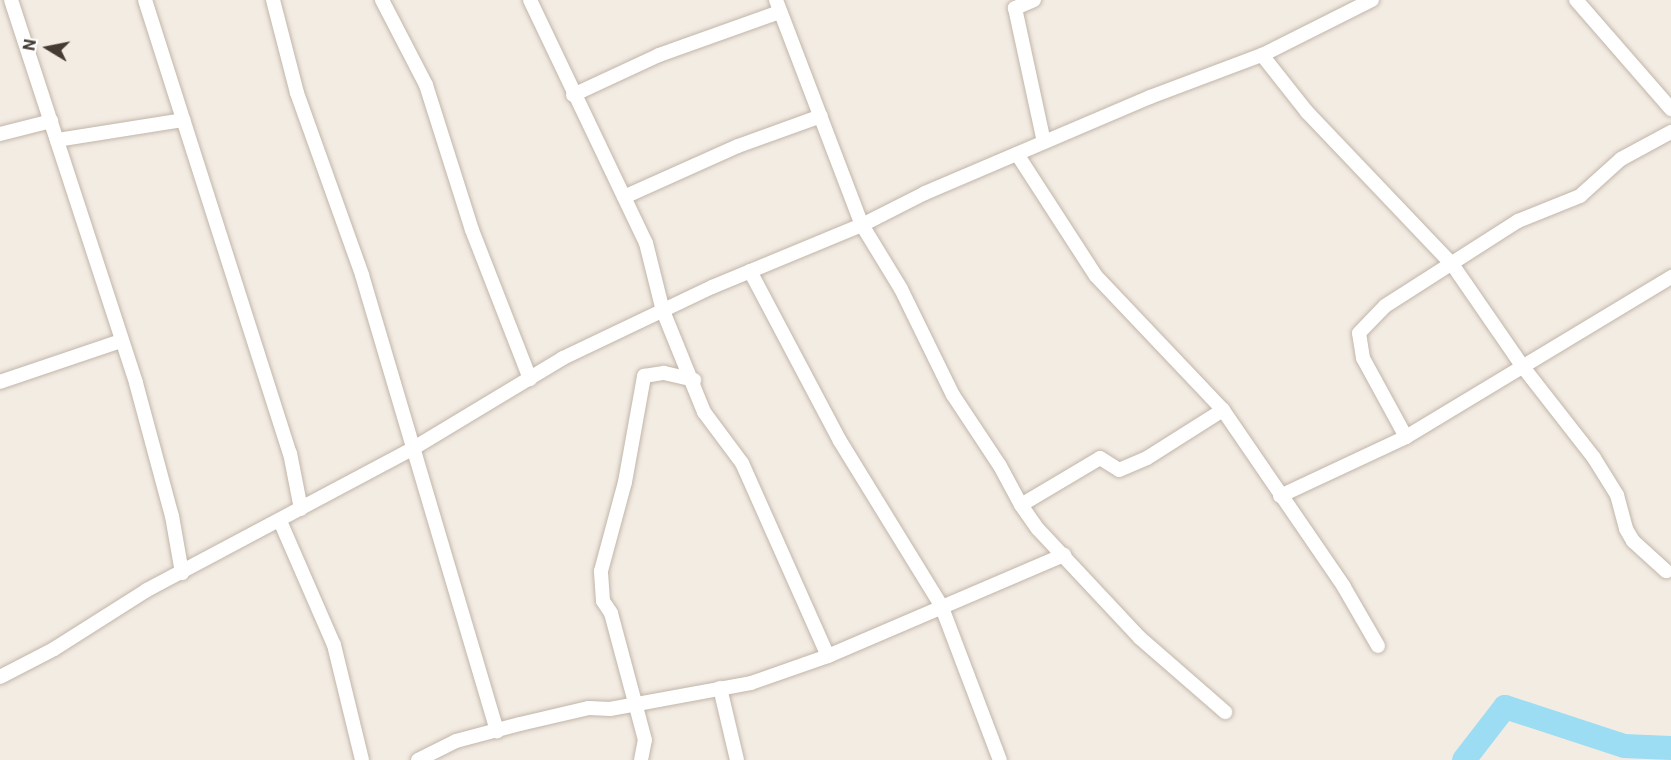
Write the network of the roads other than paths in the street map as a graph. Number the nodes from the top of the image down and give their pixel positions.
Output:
1 (10, 0) edge
2 (145, 0) edge
3 (273, 0) edge
4 (382, 0) edge
5 (530, 0) edge
6 (1034, 0) edge
7 (1372, 0) edge
8 (1576, 0) edge
9 (1013, 4) edge
10 (778, 6) edge
11 (1262, 55) junction
12 (573, 95) junction
13 (1671, 109) edge
14 (821, 116) junction
15 (183, 120) junction
16 (51, 121) junction
17 (1671, 132) edge
18 (0, 134) edge
19 (57, 140) junction
20 (1044, 142) junction
21 (1017, 154) junction
22 (624, 196) junction
23 (862, 225) junction
24 (1452, 264) junction
25 (750, 271) junction
26 (1671, 277) edge
27 (663, 311) junction
28 (121, 341) junction
29 (1523, 367) junction
30 (530, 379) junction
31 (694, 380) junction
32 (0, 382) edge
33 (1223, 410) junction
34 (1406, 437) junction
35 (414, 448) junction
36 (1280, 496) junction
37 (1021, 505) junction
38 (301, 509) junction
39 (280, 522) junction
40 (1064, 555) junction
41 (1666, 571) dead end
42 (182, 573) junction
43 (941, 605) junction
44 (1378, 646) dead end
45 (828, 656) junction
46 (0, 677) edge
47 (720, 688) junction
48 (632, 702) junction
49 (1225, 712) dead end
50 (496, 731) junction
51 (362, 760) edge
52 (418, 760) edge
53 (641, 760) edge
54 (737, 760) edge
55 (1000, 760) edge

1 - 16 street
2 - 15 street
3 - 35 street
4 - 30 street
5 - 12 street
6 - 9 street
7 - 11 street
8 - 13 street
9 - 20 street
10 - 12 street
10 - 14 street
11 - 20 street
11 - 24 street
12 - 22 street
14 - 22 street
14 - 23 street
15 - 19 street
15 - 38 street
16 - 18 street
16 - 19 street
17 - 24 street
19 - 28 street
20 - 21 street
21 - 23 street
21 - 33 street
22 - 27 street
23 - 25 street
23 - 37 street
24 - 29 street
24 - 34 street
25 - 27 street
25 - 43 street
26 - 29 street
27 - 30 street
27 - 31 street
28 - 32 street
28 - 42 street
29 - 34 street
29 - 41 street
30 - 35 street
31 - 45 street
31 - 48 street
33 - 36 street
33 - 37 street
34 - 36 street
35 - 38 street
35 - 50 street
36 - 44 street
37 - 40 street
38 - 39 street
39 - 42 street
39 - 51 street
40 - 43 street
40 - 49 street
42 - 46 street
43 - 45 street
43 - 55 street
45 - 47 street
47 - 48 street
47 - 54 street
48 - 50 street
48 - 53 street
50 - 52 street

